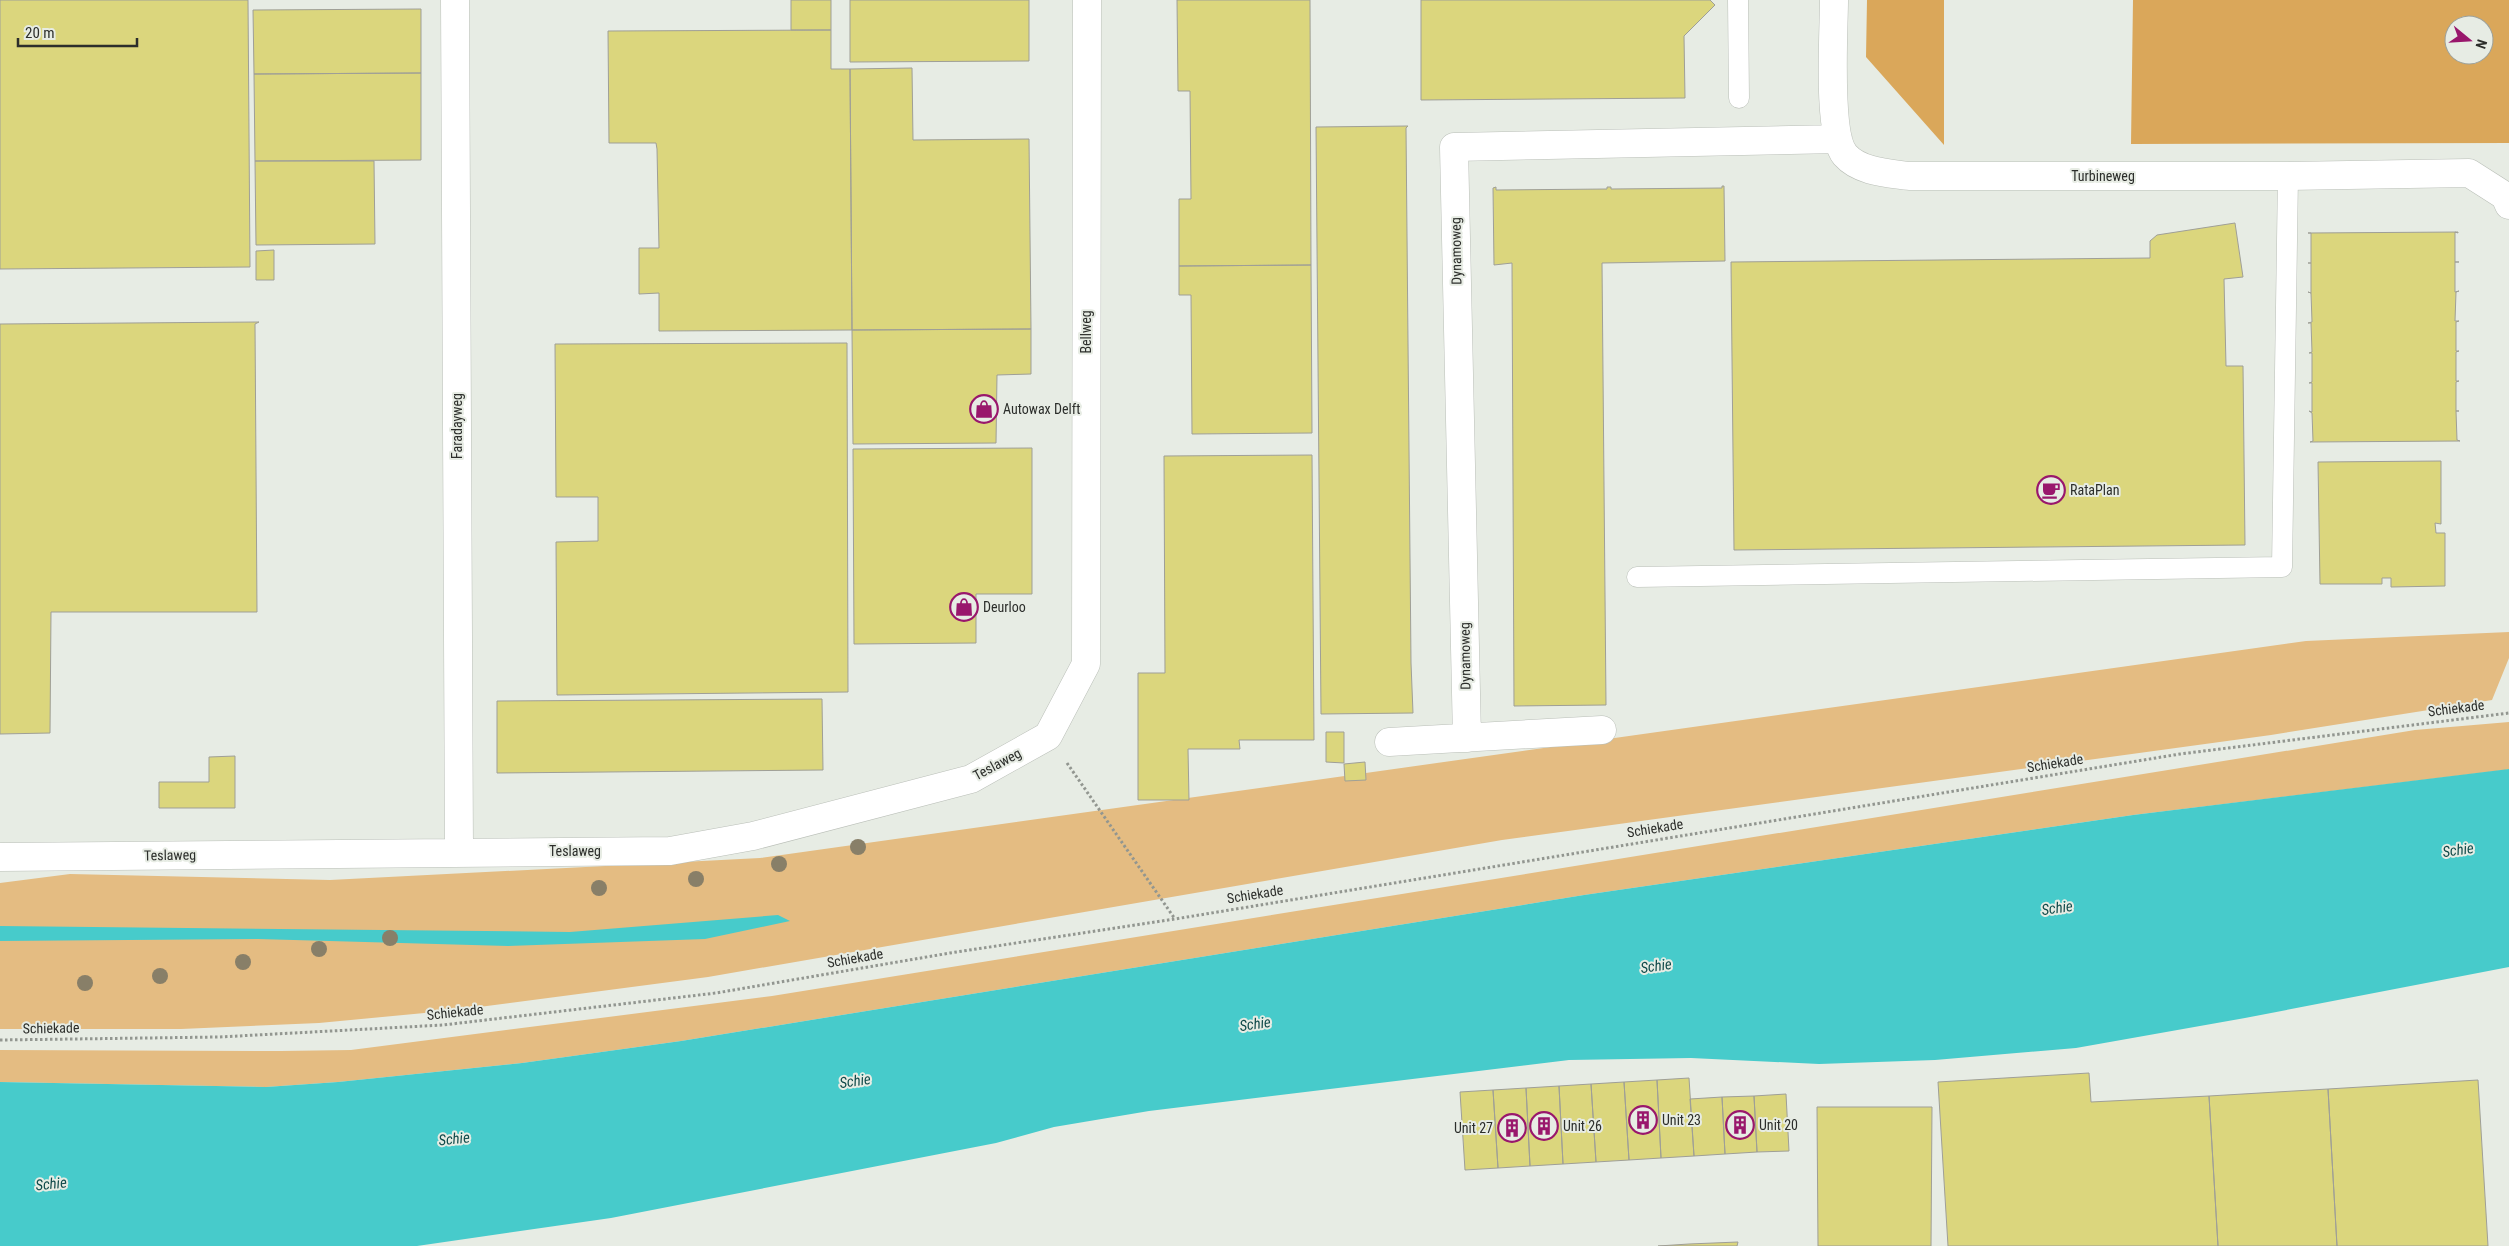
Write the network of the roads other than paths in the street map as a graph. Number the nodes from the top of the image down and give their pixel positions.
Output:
1 (455, 0) edge
2 (1087, 0) edge
3 (1738, 0) edge
4 (1834, 0) edge
5 (1739, 98) dead end
6 (1838, 139) junction
7 (2288, 176) junction
8 (2509, 205) edge
9 (1637, 577) dead end
10 (1602, 730) dead end
11 (1048, 736) joint
12 (1467, 738) junction
13 (1389, 742) dead end
14 (459, 851) junction
15 (0, 857) edge

1 - 14 street, Faradayweg
2 - 11 street, Bellweg
3 - 5 lane
4 - 6 street, Turbineweg
6 - 7 street, Turbineweg
6 - 12 street, Dynamoweg
7 - 8 street, Turbineweg
7 - 9 lane
10 - 12 street
11 - 14 street, Teslaweg
12 - 13 street
14 - 15 street, Teslaweg

